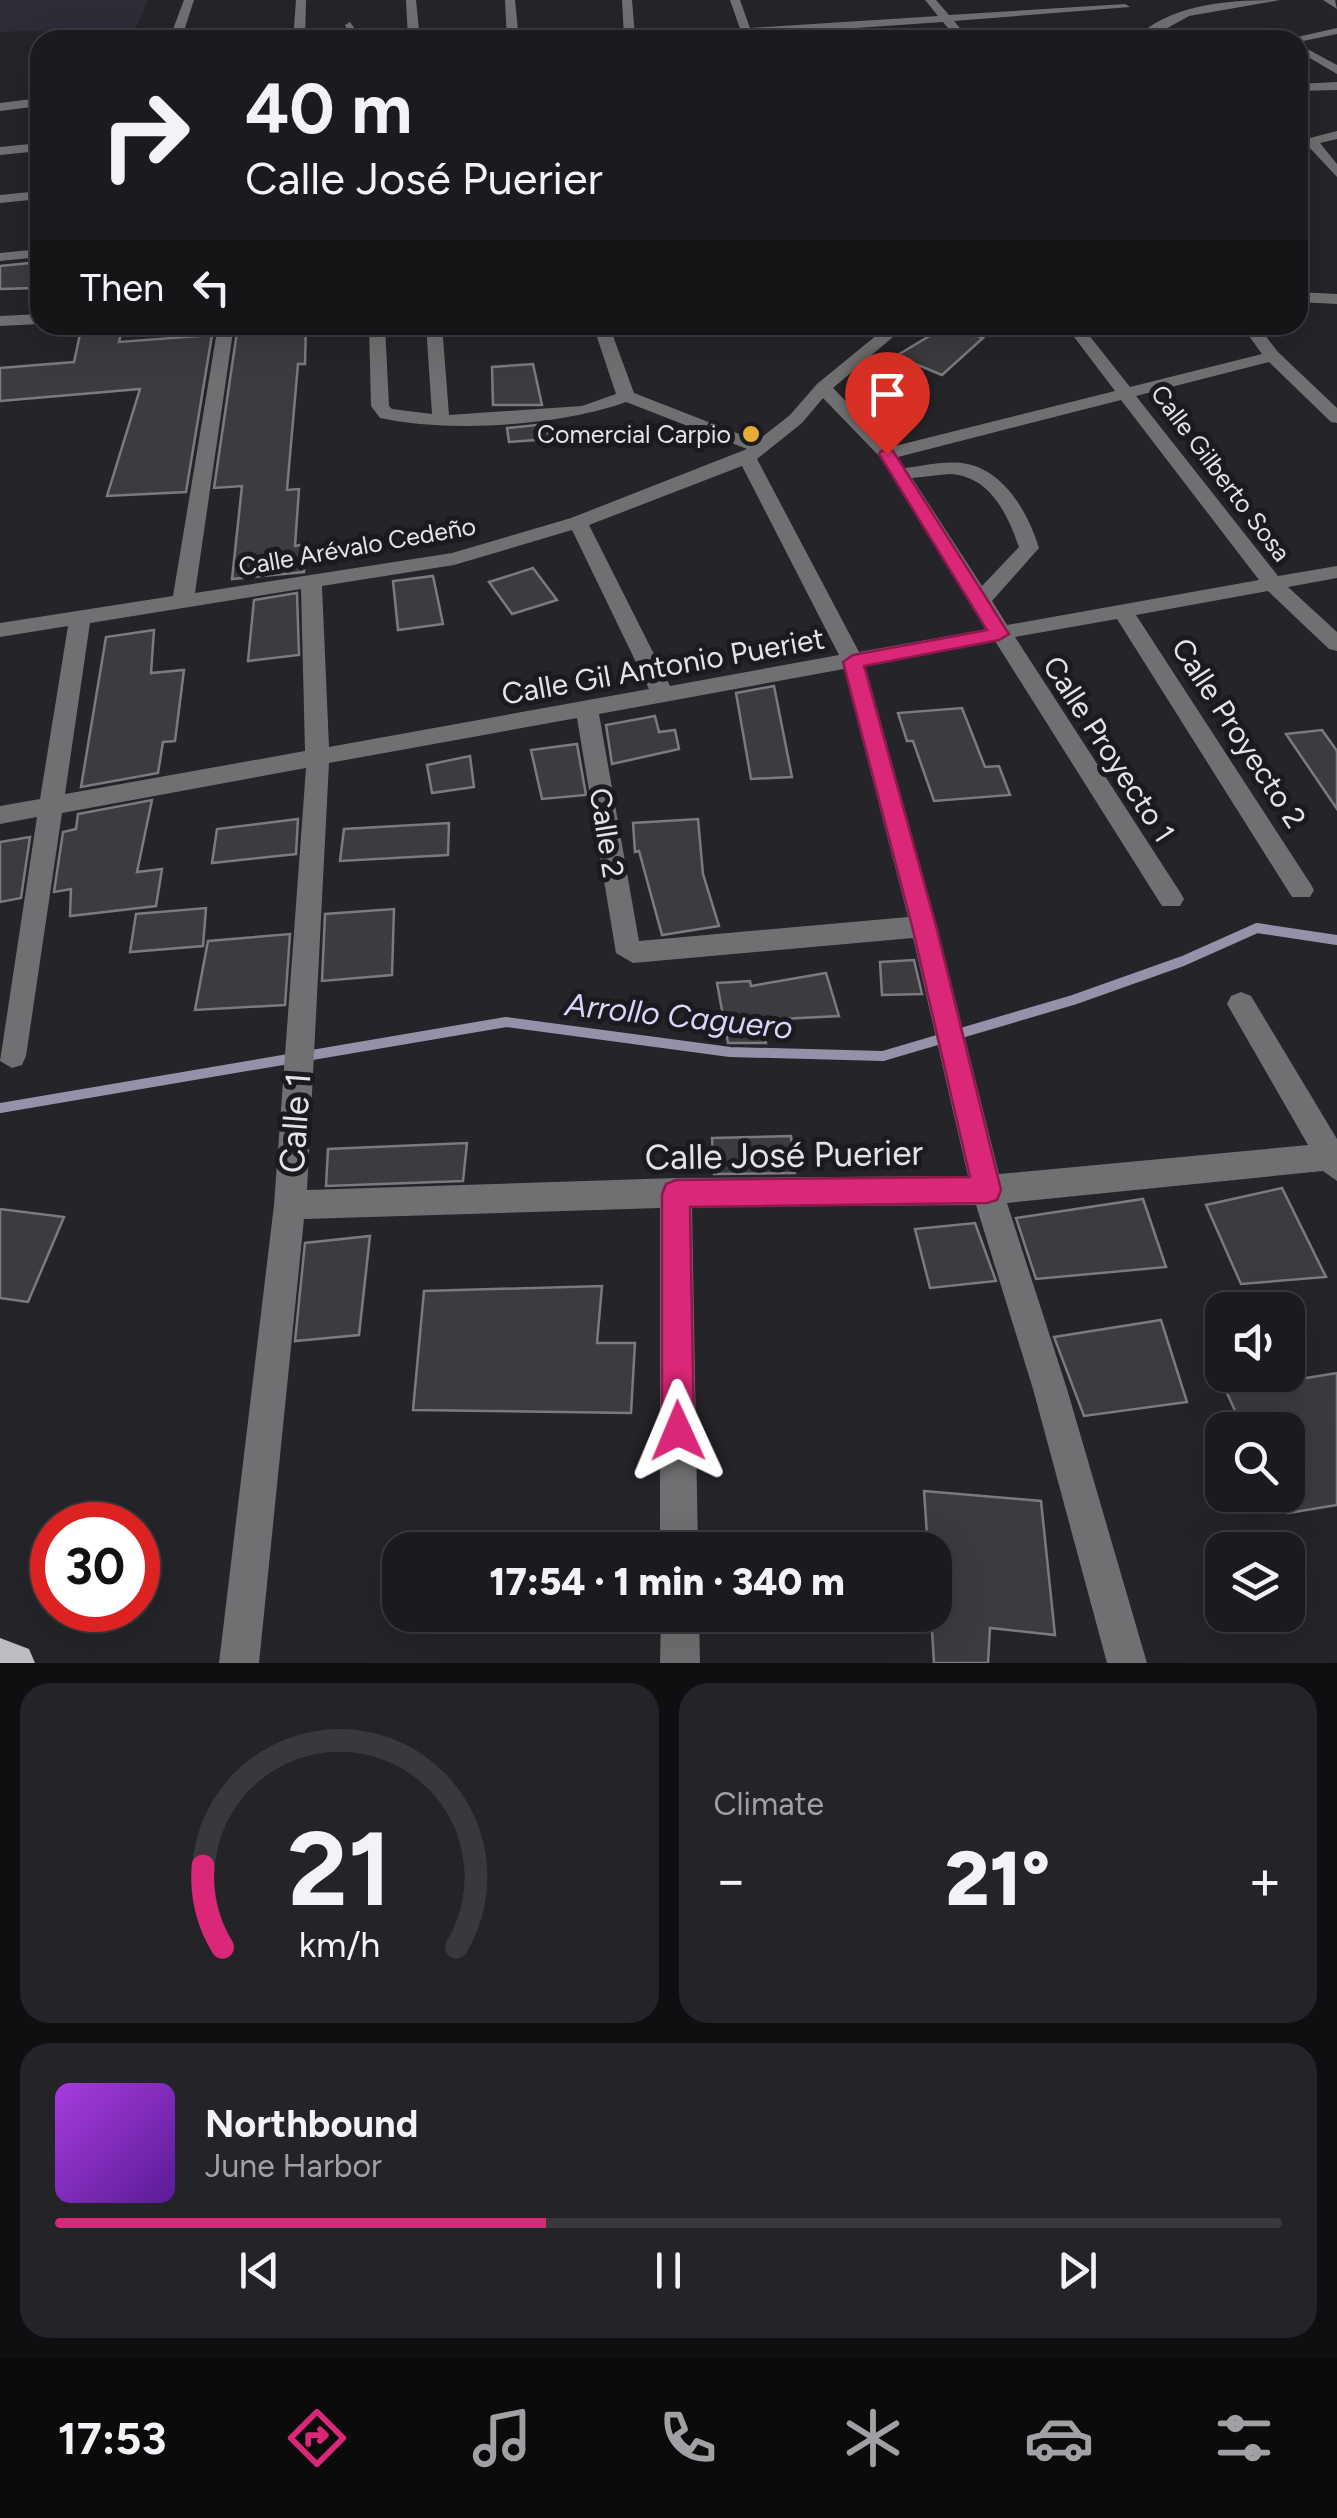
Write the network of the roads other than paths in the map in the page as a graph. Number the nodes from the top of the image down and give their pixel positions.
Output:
1 (189, 0) edge
2 (301, 0) edge
3 (411, 0) edge
4 (510, 0) edge
5 (627, 0) edge
6 (735, 0) edge
7 (930, 0) edge
8 (1021, 0) edge
9 (1276, 0) edge
10 (1328, 0) edge
11 (1240, 2) edge
12 (1120, 4) edge
13 (1337, 6) edge
14 (840, 13) dead end
15 (1030, 15) junction
16 (947, 22) junction
17 (350, 25) dead end
18 (1154, 25) junction
19 (845, 26) junction
20 (178, 30) edge
21 (300, 30) edge
22 (352, 30) edge
23 (413, 30) edge
24 (512, 30) edge
25 (629, 30) edge
26 (744, 30) edge
27 (805, 30) edge
28 (848, 30) edge
29 (955, 30) edge
30 (1149, 30) edge
31 (1337, 31) edge
32 (1308, 37) edge
33 (1308, 53) edge
34 (1337, 70) edge
35 (1337, 86) edge
36 (1308, 87) edge
37 (30, 103) edge
38 (0, 107) edge
39 (1308, 128) edge
40 (1332, 136) edge
41 (1308, 147) edge
42 (30, 148) edge
43 (0, 151) edge
44 (1337, 174) edge
45 (30, 196) edge
46 (0, 199) edge
47 (30, 253) edge
48 (0, 256) edge
49 (1308, 298) edge
50 (1337, 299) edge
51 (30, 320) edge
52 (0, 321) edge
53 (224, 335) edge
54 (377, 335) edge
55 (435, 335) edge
56 (604, 335) edge
57 (884, 335) edge
58 (1081, 335) edge
59 (1256, 335) edge
60 (1272, 356) junction
61 (823, 388) junction
62 (1129, 394) junction
63 (626, 396) junction
64 (1337, 418) edge
65 (441, 420) junction
66 (753, 453) junction
67 (887, 454) junction
68 (900, 474) junction
69 (578, 522) junction
70 (1337, 572) edge
71 (311, 582) junction
72 (1272, 583) junction
73 (183, 602) junction
74 (979, 602) junction
75 (1123, 612) junction
76 (80, 616) junction
77 (0, 630) edge
78 (999, 634) junction
79 (1337, 644) edge
80 (853, 662) junction
81 (664, 696) junction
82 (587, 710) junction
83 (317, 760) junction
84 (52, 805) junction
85 (0, 816) edge
86 (1301, 890) dead end
87 (1171, 900) dead end
88 (924, 926) junction
89 (1240, 1004) dead end
90 (12, 1056) dead end
91 (1335, 1160) edge
92 (987, 1190) junction
93 (676, 1194) junction
94 (290, 1205) junction
95 (679, 1532) edge
96 (680, 1632) edge
97 (0, 1658) edge
98 (15, 1663) edge
99 (239, 1663) edge
100 (680, 1663) edge
101 (1127, 1663) edge

1 - 20 street
2 - 21 street
3 - 23 street
4 - 24 street
5 - 25 street
6 - 26 street
7 - 16 street
8 - 15 street
9 - 11 street
10 - 13 street
11 - 18 street
12 - 15 street
12 - 18 street
14 - 19 street
15 - 16 street
16 - 19 street
16 - 29 street
17 - 22 street
18 - 30 street
19 - 27 street
19 - 28 street
31 - 32 street
33 - 34 street
35 - 36 street
37 - 38 street
39 - 40 street
41 - 44 street
42 - 43 street
45 - 46 street
47 - 48 street
49 - 50 street
51 - 52 street
53 - 73 street
54 - 65 street
55 - 65 street
56 - 63 street
57 - 61 street, Calle Arévalo Cedeño
58 - 62 street, Calle Gilberto Sosa
59 - 60 street
60 - 62 street
60 - 64 street
61 - 66 street, Calle Arévalo Cedeño
61 - 67 street, Calle Proyecto 1
62 - 67 street
62 - 72 street, Calle Gilberto Sosa
63 - 65 street
63 - 66 street
66 - 69 street, Calle Arévalo Cedeño
66 - 80 street
67 - 68 street, Calle Proyecto 1
68 - 74 street, Calle Proyecto 1
68 - 74 street
69 - 71 street, Calle Arévalo Cedeño
69 - 81 street
70 - 72 street, Calle Gil Antonio Pueriet
71 - 73 street, Calle Arévalo Cedeño
71 - 83 street, Calle 1
72 - 75 street, Calle Gil Antonio Pueriet
72 - 79 street, Calle Gilberto Sosa
73 - 76 street, Calle Arévalo Cedeño
74 - 78 street, Calle Proyecto 1
75 - 78 street, Calle Gil Antonio Pueriet
75 - 86 street, Calle Proyecto 2
76 - 77 street, Calle Arévalo Cedeño
76 - 84 street
78 - 80 street, Calle Gil Antonio Pueriet
78 - 87 street, Calle Proyecto 1
80 - 81 street, Calle Gil Antonio Pueriet
80 - 88 street
81 - 82 street, Calle Gil Antonio Pueriet
82 - 83 street, Calle Gil Antonio Pueriet
82 - 88 street, Calle 2
83 - 84 street, Calle Gil Antonio Pueriet
83 - 94 street, Calle 1
84 - 85 street, Calle Gil Antonio Pueriet
84 - 90 street
88 - 92 street
89 - 91 street
91 - 92 street, Calle José Puerier
92 - 93 street, Calle José Puerier
92 - 101 street
93 - 94 street, Calle José Puerier
93 - 95 street
94 - 99 street, Calle 1
96 - 100 street
97 - 98 main road

